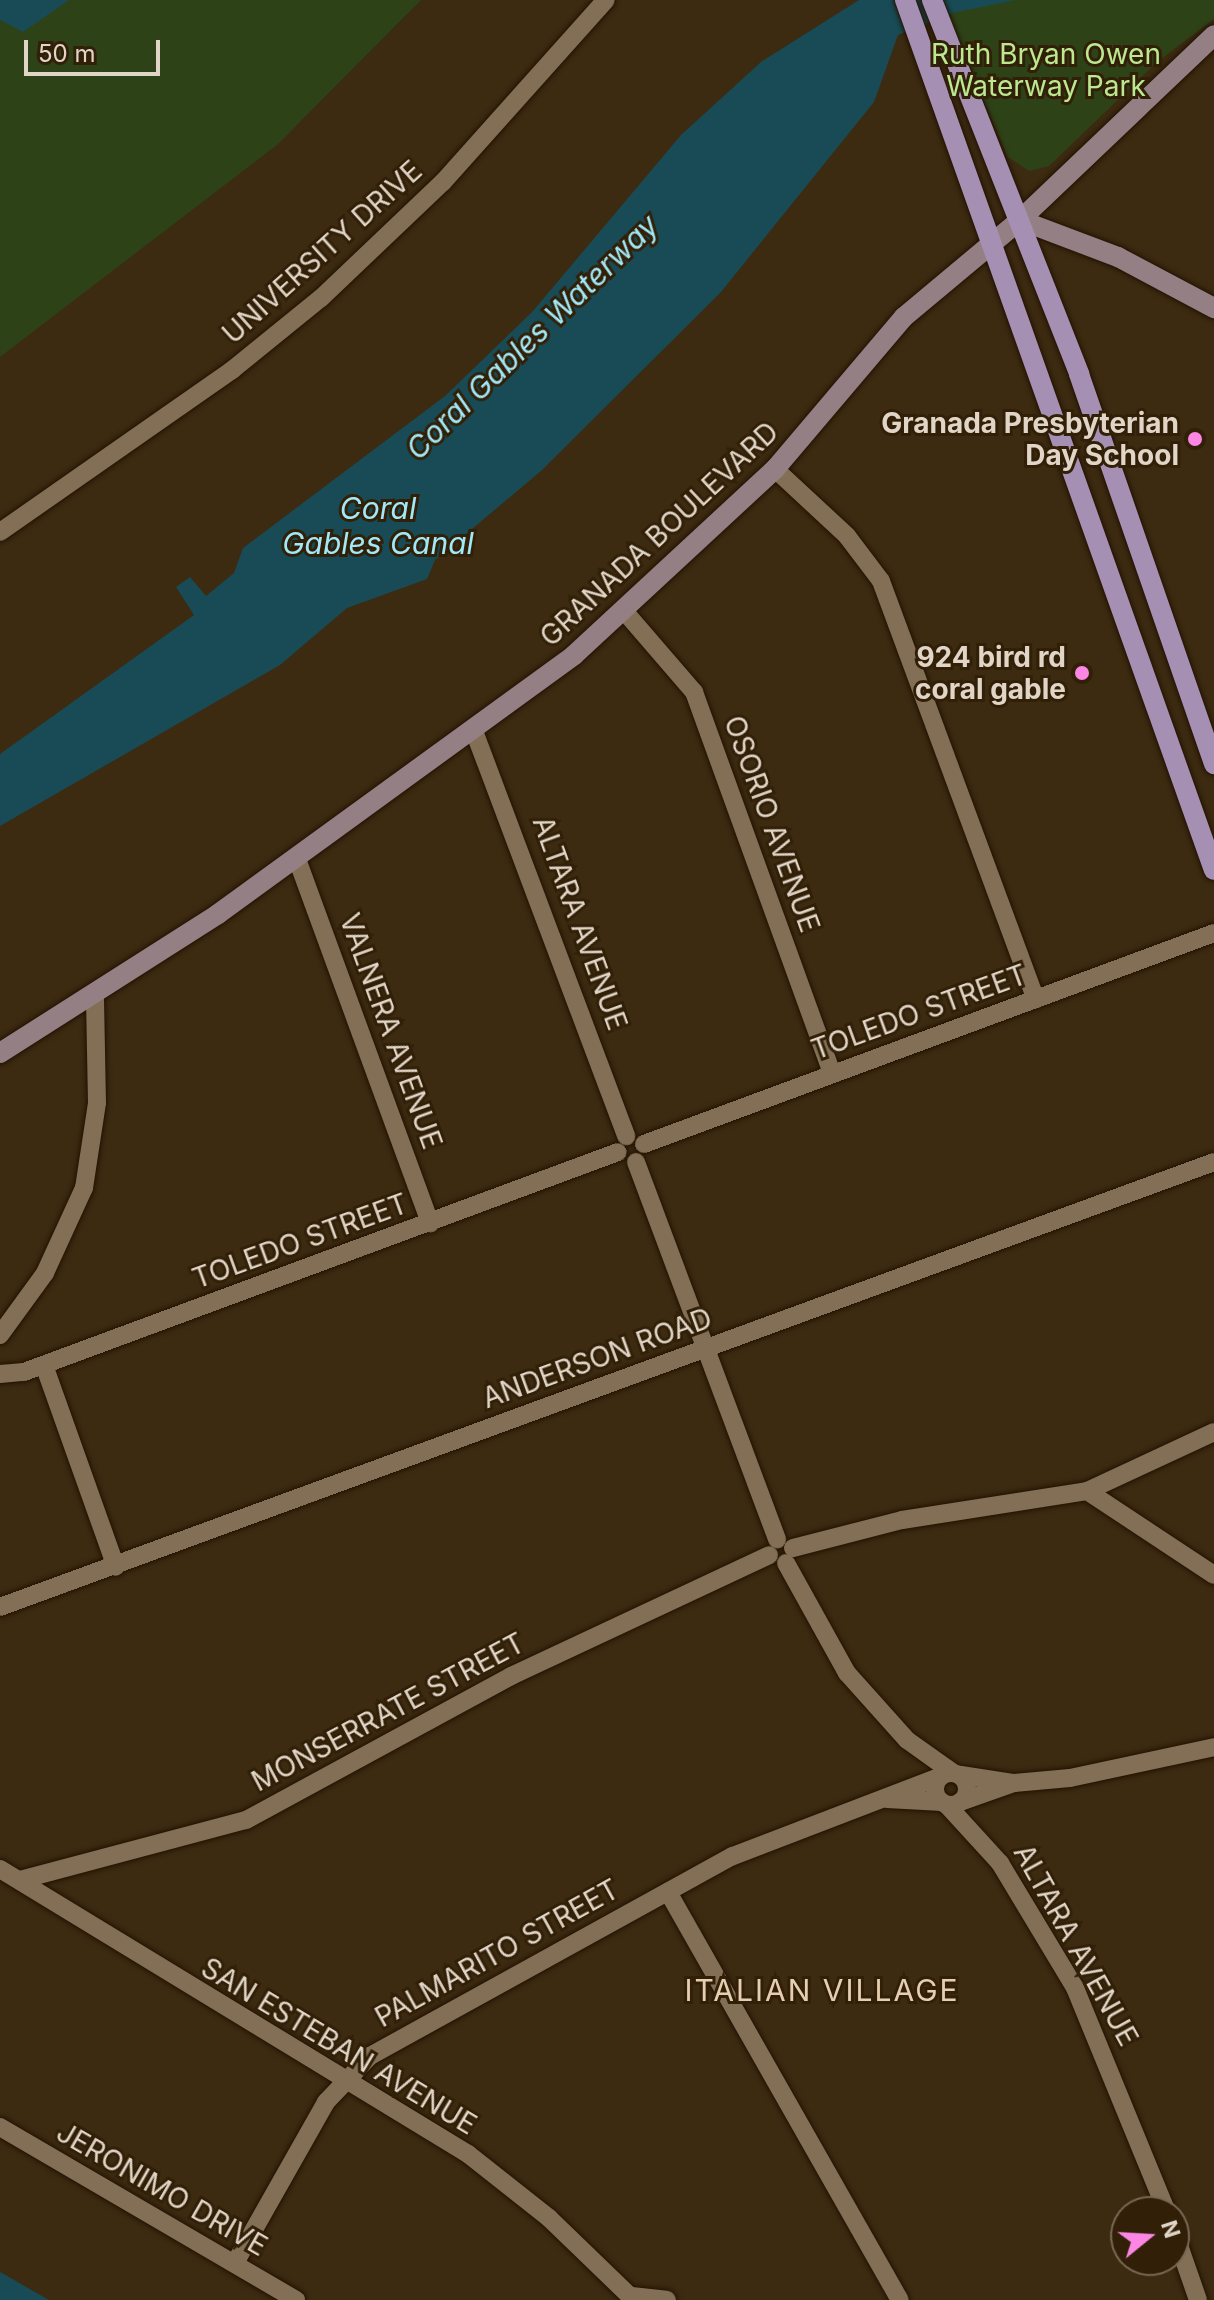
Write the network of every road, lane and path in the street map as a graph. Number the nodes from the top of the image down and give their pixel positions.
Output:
1 (606, 0) edge
2 (905, 0) edge
3 (932, 0) edge
4 (1214, 35) edge
5 (1020, 220) junction
6 (987, 243) junction
7 (1214, 308) edge
8 (775, 469) junction
9 (0, 532) edge
10 (625, 612) junction
11 (474, 731) junction
12 (1214, 764) edge
13 (297, 859) junction
14 (1214, 870) edge
15 (1214, 933) edge
16 (95, 995) junction
17 (1036, 999) junction
18 (0, 1053) edge
19 (832, 1074) junction
20 (622, 1144) junction
21 (644, 1144) junction
22 (636, 1162) junction
23 (1214, 1162) edge
24 (430, 1223) junction
25 (0, 1335) edge
26 (704, 1349) junction
27 (44, 1365) junction
28 (0, 1374) edge
29 (1214, 1432) edge
30 (1087, 1491) junction
31 (781, 1551) junction
32 (116, 1567) junction
33 (1214, 1575) edge
34 (0, 1607) edge
35 (907, 1740) junction
36 (1214, 1747) edge
37 (1014, 1783) junction
38 (951, 1789) junction
39 (880, 1799) junction
40 (985, 1842) junction
41 (0, 1869) edge
42 (20, 1880) junction
43 (668, 1892) junction
44 (342, 2080) junction
45 (0, 2127) edge
46 (1161, 2196) edge
47 (235, 2263) junction
48 (1190, 2273) edge
49 (1214, 2297) edge
50 (632, 2298) edge
51 (296, 2300) edge
52 (667, 2300) edge
53 (900, 2300) edge
54 (1200, 2300) edge

1 - 9 street, UNIVERSITY DRIVE
2 - 6 main road
3 - 5 main road
4 - 5 street, GRANADA BOULEVARD
5 - 6 street, GRANADA BOULEVARD
5 - 7 street
5 - 12 main road
6 - 8 street, GRANADA BOULEVARD
6 - 14 main road
8 - 10 street, GRANADA BOULEVARD
8 - 17 street
10 - 11 street, GRANADA BOULEVARD
10 - 19 street, OSORIO AVENUE
11 - 13 street, GRANADA BOULEVARD
11 - 20 street, ALTARA AVENUE
13 - 16 street, GRANADA BOULEVARD
13 - 24 street, VALNERA AVENUE
15 - 17 street, TOLEDO STREET
16 - 18 street, GRANADA BOULEVARD
16 - 25 street
17 - 19 street, TOLEDO STREET
19 - 21 street, TOLEDO STREET
20 - 21 street
20 - 22 street
20 - 24 street, TOLEDO STREET
21 - 22 street
22 - 26 street, ALTARA AVENUE
23 - 26 street, ANDERSON ROAD
24 - 27 street, TOLEDO STREET
26 - 31 street, ALTARA AVENUE
26 - 32 street, ANDERSON ROAD
27 - 28 street, TOLEDO STREET
27 - 32 street
29 - 30 street, MONSERRATE STREET
30 - 31 street, MONSERRATE STREET
30 - 33 street
31 - 35 street, ALTARA AVENUE
31 - 42 street, MONSERRATE STREET
32 - 34 street, ANDERSON ROAD
35 - 38 street, ALTARA AVENUE
35 - 38 street, ALTARA AVENUE
36 - 37 street, PALMARITO STREET
37 - 38 street, PALMARITO STREET
37 - 38 street, PALMARITO STREET
38 - 39 street, PALMARITO STREET
38 - 39 street, PALMARITO STREET
38 - 40 street, ALTARA AVENUE
38 - 40 street, ALTARA AVENUE
39 - 43 street, PALMARITO STREET
40 - 46 street, ALTARA AVENUE
41 - 42 street, SAN ESTEBAN AVENUE
42 - 44 street, SAN ESTEBAN AVENUE
43 - 44 street, PALMARITO STREET
43 - 53 street
44 - 47 street, PALMARITO STREET
44 - 50 street, SAN ESTEBAN AVENUE
45 - 47 street, JERONIMO DRIVE
47 - 51 street, JERONIMO DRIVE
48 - 54 street
49 - 54 street
50 - 52 street, SAN ESTEBAN AVENUE

